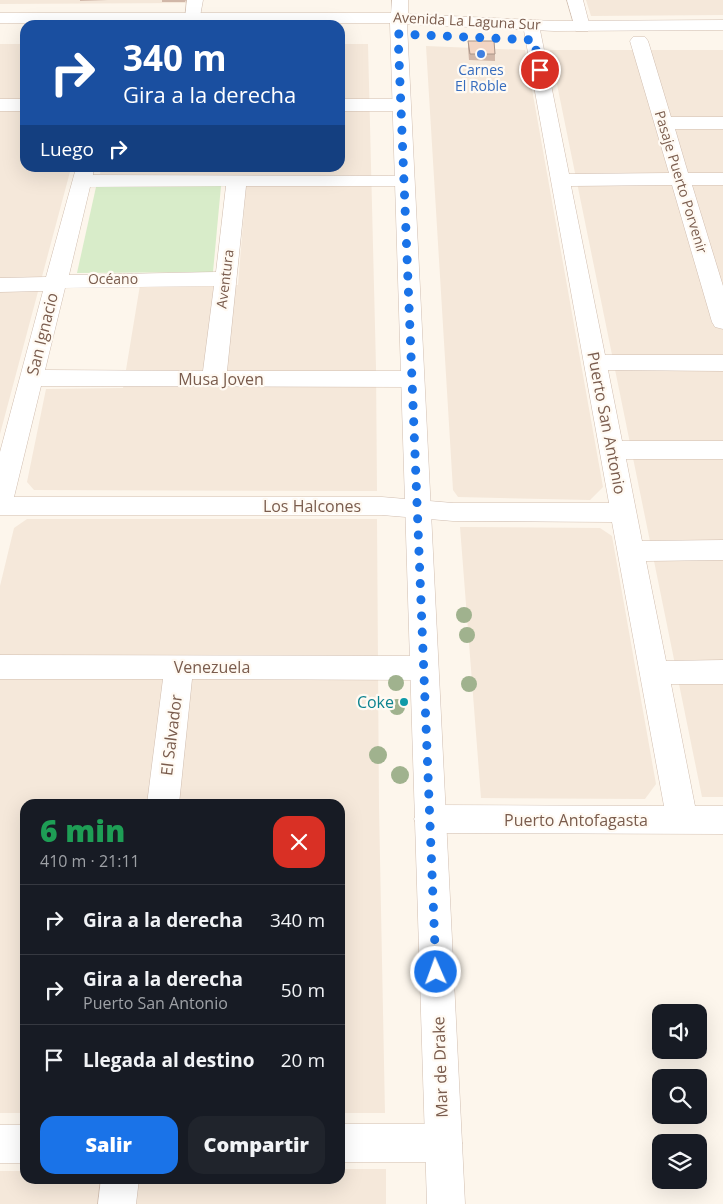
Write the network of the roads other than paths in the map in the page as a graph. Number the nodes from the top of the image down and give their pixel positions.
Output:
1 (195, 0) edge
2 (400, 0) edge
3 (575, 0) edge
4 (0, 18) edge
5 (193, 18) junction
6 (252, 20) edge
7 (345, 23) edge
8 (398, 25) junction
9 (723, 25) edge
10 (582, 27) junction
11 (345, 31) edge
12 (0, 32) edge
13 (20, 32) edge
14 (533, 33) junction
15 (723, 40) edge
16 (639, 41) junction
17 (0, 105) edge
18 (20, 105) edge
19 (345, 105) edge
20 (400, 105) junction
21 (664, 123) junction
22 (723, 123) edge
23 (83, 174) edge
24 (237, 180) junction
25 (404, 180) junction
26 (561, 180) junction
27 (680, 180) junction
28 (723, 180) edge
29 (699, 241) junction
30 (723, 241) edge
31 (225, 279) junction
32 (56, 282) junction
33 (0, 285) edge
34 (723, 322) edge
35 (595, 362) junction
36 (723, 363) edge
37 (31, 378) junction
38 (214, 379) junction
39 (412, 379) junction
40 (612, 450) junction
41 (723, 450) edge
42 (0, 501) edge
43 (0, 506) edge
44 (417, 509) junction
45 (624, 513) junction
46 (723, 550) edge
47 (631, 551) junction
48 (0, 667) edge
49 (179, 667) junction
50 (423, 668) junction
51 (723, 672) edge
52 (654, 673) junction
53 (164, 799) edge
54 (430, 819) junction
55 (682, 820) junction
56 (723, 820) edge
57 (443, 1142) junction
58 (345, 1143) edge
59 (0, 1144) edge
60 (20, 1144) edge
61 (119, 1184) edge
62 (117, 1204) edge
63 (446, 1204) edge

1 - 5 street
2 - 8 street, Mar de Drake
3 - 10 street
4 - 5 street, Avenida La Laguna Sur
5 - 6 street, Avenida La Laguna Sur
7 - 8 street, Avenida La Laguna Sur
8 - 11 street, Avenida La Laguna Sur
8 - 14 street, Avenida La Laguna Sur
8 - 20 street, Mar de Drake
9 - 10 street, Avenida La Laguna Sur
10 - 14 street, Avenida La Laguna Sur
12 - 13 street
14 - 16 street, Avenida La Laguna Sur
14 - 26 street, Puerto San Antonio
15 - 16 street, Avenida La Laguna Sur
16 - 21 street, Pasaje Puerto Porvenir
17 - 18 street
19 - 20 street
20 - 25 street, Mar de Drake
21 - 22 street
21 - 27 street, Pasaje Puerto Porvenir
23 - 24 street
23 - 32 street, San Ignacio
24 - 25 street
24 - 31 street, Aventura
25 - 39 street, Mar de Drake
26 - 27 street
26 - 35 street, Puerto San Antonio
27 - 28 street
27 - 29 street, Pasaje Puerto Porvenir
29 - 30 street
29 - 34 street, Pasaje Puerto Porvenir
31 - 32 street, Océano
31 - 38 street, Aventura
32 - 33 street, Océano
32 - 37 street, San Ignacio
35 - 36 street
35 - 40 street, Puerto San Antonio
37 - 38 street, Musa Joven
37 - 42 street, San Ignacio
38 - 39 street, Musa Joven
39 - 44 street, Mar de Drake
40 - 41 street
40 - 45 street, Puerto San Antonio
43 - 44 street, Los Halcones
44 - 45 street, Los Halcones
44 - 50 street, Mar de Drake
45 - 47 street, Puerto San Antonio
46 - 47 street
47 - 52 street, Puerto San Antonio
48 - 49 street, Venezuela
49 - 50 street, Venezuela
49 - 53 street, El Salvador
50 - 54 street, Mar de Drake
51 - 52 street
52 - 55 street, Puerto San Antonio
54 - 55 street, Puerto Antofagasta
54 - 57 street, Mar de Drake
55 - 56 street, Puerto Antofagasta
57 - 58 street
57 - 63 street, Mar de Drake
59 - 60 street
61 - 62 street

